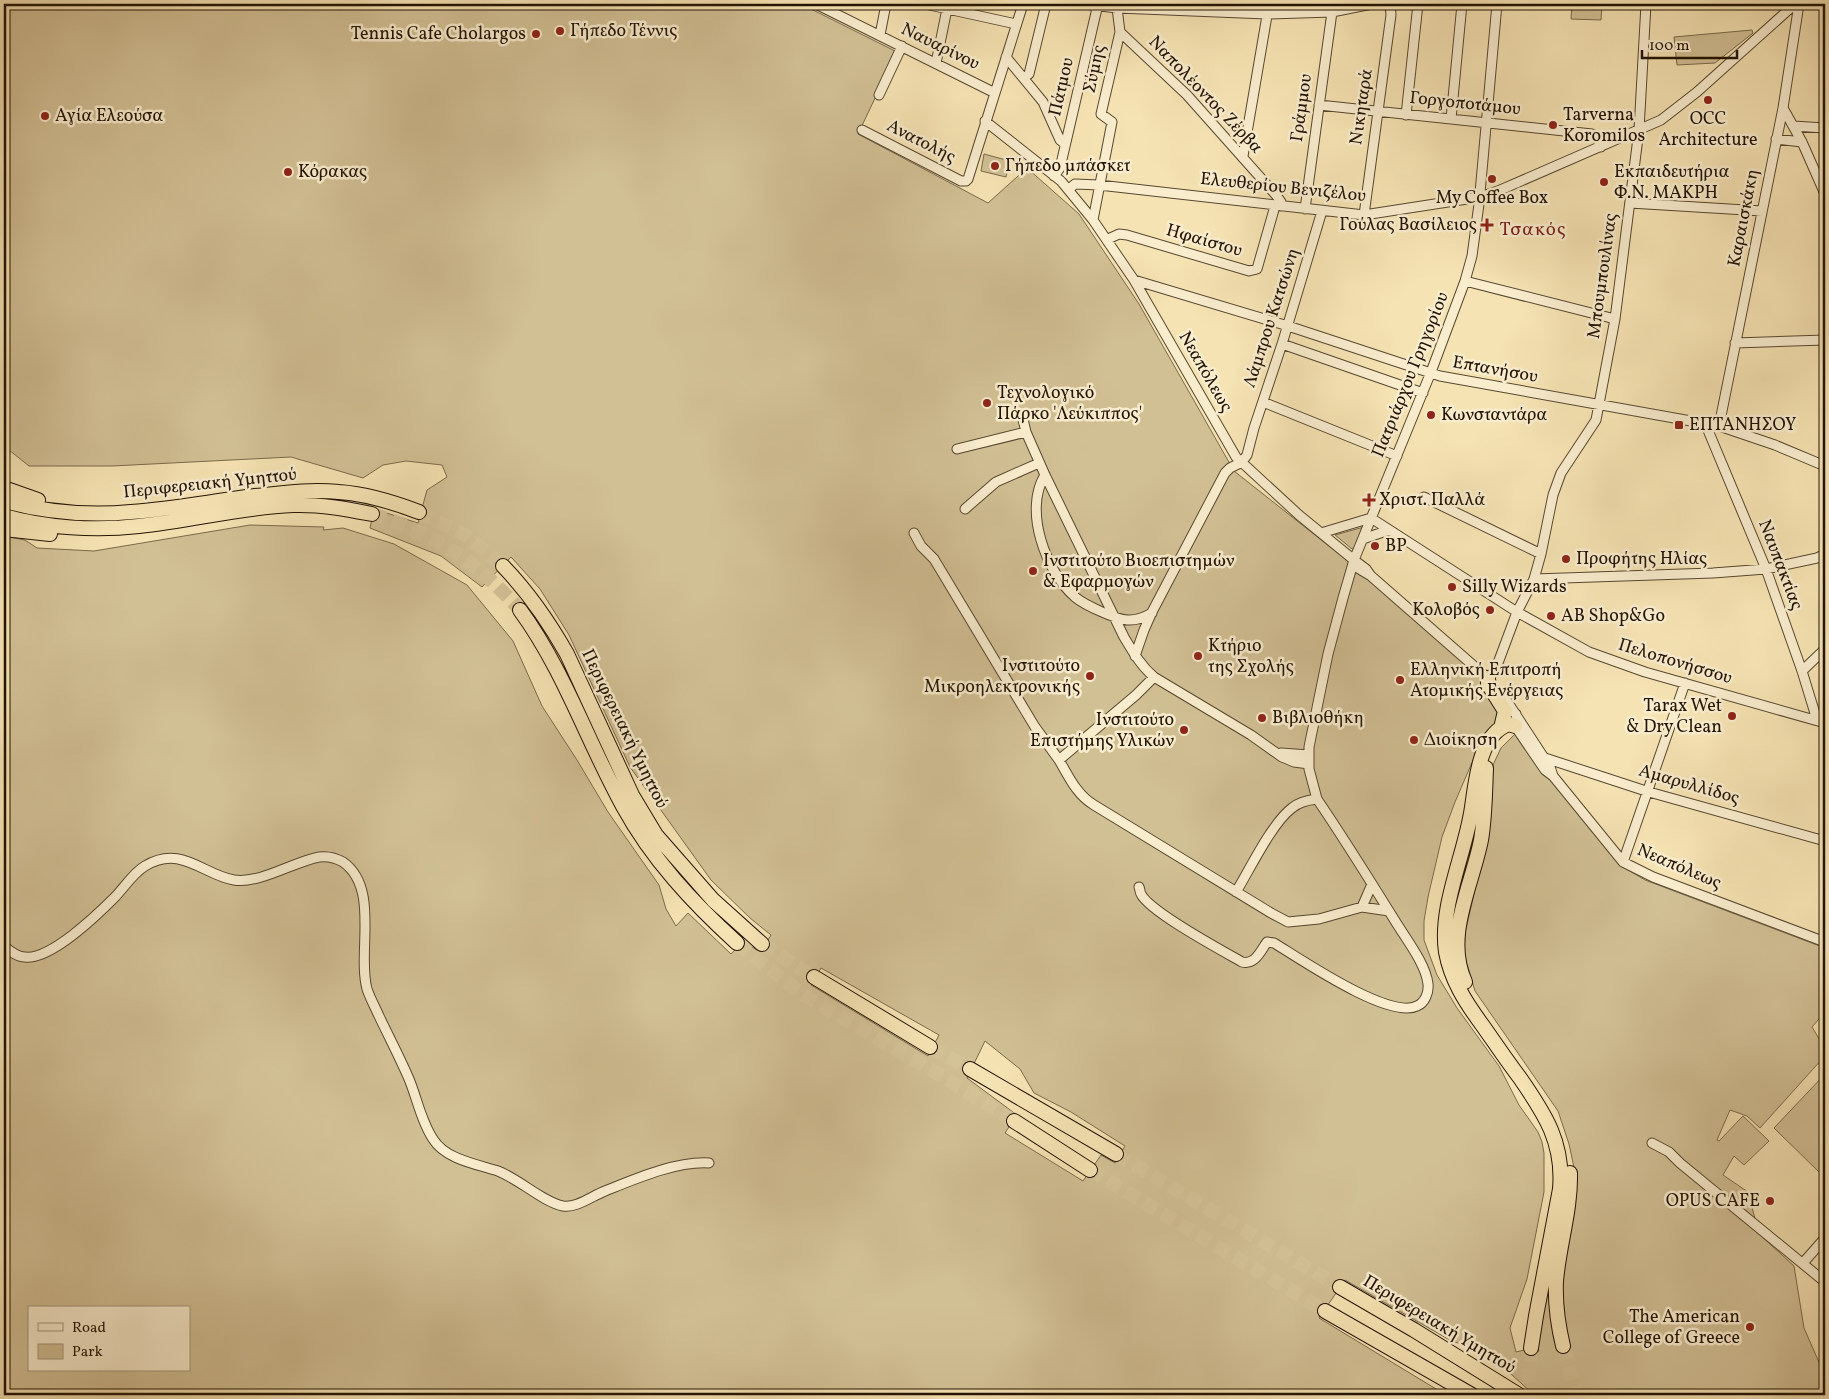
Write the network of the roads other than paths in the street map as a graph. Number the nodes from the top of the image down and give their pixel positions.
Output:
1 (816, 4) edge
2 (838, 4) edge
3 (886, 4) edge
4 (924, 4) edge
5 (1023, 4) edge
6 (1046, 4) edge
7 (1084, 4) edge
8 (1269, 4) edge
9 (1372, 4) edge
10 (1390, 4) edge
11 (1418, 4) edge
12 (1462, 4) edge
13 (1497, 4) edge
14 (1646, 4) edge
15 (1796, 4) edge
16 (1098, 5) edge
17 (948, 6) edge
18 (1117, 8) junction
19 (1332, 12) junction
20 (836, 13) junction
21 (1267, 14) junction
22 (1016, 24) junction
23 (1120, 32) junction
24 (880, 35) junction
25 (902, 46) junction
26 (1006, 57) junction
27 (936, 63) junction
28 (1024, 77) junction
29 (994, 92) junction
30 (879, 95) dead end
31 (1318, 105) junction
32 (1782, 108) junction
33 (1377, 111) junction
34 (1406, 114) junction
35 (1451, 119) junction
36 (985, 121) junction
37 (1485, 123) junction
38 (1793, 126) junction
39 (1825, 128) edge
40 (862, 130) dead end
41 (1639, 130) junction
42 (1776, 140) junction
43 (1802, 142) junction
44 (1065, 144) junction
45 (1601, 147) junction
46 (1243, 156) junction
47 (1054, 176) junction
48 (1099, 186) junction
49 (1069, 189) junction
50 (1825, 194) edge
51 (1480, 197) junction
52 (1630, 203) junction
53 (1278, 206) junction
54 (1305, 209) junction
55 (1762, 210) junction
56 (1322, 211) junction
57 (1364, 215) junction
58 (1094, 220) junction
59 (1108, 239) junction
60 (1134, 280) junction
61 (1466, 281) junction
62 (1615, 319) junction
63 (1288, 326) junction
64 (1825, 340) edge
65 (1735, 343) junction
66 (1282, 344) junction
67 (1431, 372) junction
68 (1423, 393) junction
69 (1263, 402) junction
70 (1599, 403) junction
71 (1022, 415) dead end
72 (1705, 424) junction
73 (1718, 426) junction
74 (1026, 432) junction
75 (957, 450) dead end
76 (1396, 456) junction
77 (1242, 462) junction
78 (1039, 463) junction
79 (1825, 466) edge
80 (1045, 475) junction
81 (4, 488) edge
82 (1424, 497) dead end
83 (4, 501) edge
84 (965, 509) dead end
85 (419, 512) tunnel mouth
86 (100, 514) junction
87 (372, 514) tunnel mouth
88 (4, 516) edge
89 (1371, 518) junction
90 (138, 527) junction
91 (4, 529) edge
92 (1389, 530) junction
93 (914, 533) dead end
94 (1321, 533) junction
95 (1363, 539) junction
96 (1541, 554) junction
97 (1825, 554) edge
98 (1354, 560) junction
99 (503, 566) tunnel mouth
100 (1766, 570) junction
101 (1534, 579) junction
102 (520, 610) tunnel mouth
103 (1152, 612) junction
104 (1518, 612) junction
105 (1116, 618) junction
106 (1825, 650) edge
107 (1135, 656) junction
108 (1802, 671) junction
109 (1154, 678) junction
110 (1488, 678) junction
111 (1685, 683) junction
112 (1821, 722) edge
113 (1510, 723) junction
114 (1545, 758) junction
115 (1308, 759) junction
116 (1059, 760) junction
117 (1553, 776) junction
118 (1649, 792) junction
119 (1317, 799) junction
120 (1825, 840) edge
121 (1623, 862) junction
122 (1372, 884) junction
123 (1140, 887) dead end
124 (1236, 892) junction
125 (1362, 907) junction
126 (1389, 912) junction
127 (1825, 942) edge
128 (737, 943) tunnel mouth
129 (762, 944) tunnel mouth
130 (4, 946) edge
131 (814, 977) tunnel mouth
132 (930, 1046) tunnel mouth
133 (970, 1069) tunnel mouth
134 (1014, 1121) tunnel mouth
135 (1652, 1143) dead end
136 (1116, 1154) tunnel mouth
137 (709, 1164) dead end
138 (1090, 1170) tunnel mouth
139 (1825, 1238) edge
140 (1803, 1263) junction
141 (1825, 1282) edge
142 (1340, 1287) tunnel mouth
143 (1325, 1311) tunnel mouth
144 (1563, 1346) tunnel mouth
145 (1531, 1348) tunnel mouth
146 (1472, 1395) edge
147 (1519, 1395) edge

1 - 20 street, Ναυαρίνου
2 - 20 street
3 - 24 street
4 - 17 street
5 - 22 street
6 - 28 street
7 - 16 street
8 - 21 street
9 - 19 street
10 - 33 street, Νικηταρά
11 - 34 street
12 - 35 street
13 - 37 street, Πατριάρχου Γρηγορίου
14 - 41 street, Μπουμπουλίνας
15 - 32 street, Καραισκάκη
15 - 41 street, Ελευθερίου Βενιζέλου
16 - 18 street
16 - 44 street, Πάτμου
17 - 22 street
17 - 27 street
18 - 21 street
18 - 23 street, Σύμης
19 - 21 street
19 - 31 street, Γράμμου
20 - 24 street, Ναυαρίνου
21 - 46 street
22 - 26 street
23 - 46 street, Ναπολέοντος Ζέρβα
23 - 48 street, Σύμης
24 - 25 street, Ναυαρίνου
25 - 27 street, Ναυαρίνου
25 - 30 street
26 - 28 street
26 - 29 street
27 - 29 street, Ναυαρίνου
28 - 44 street
29 - 36 street
31 - 33 street, Γοργοποτάμου
31 - 54 street, Γράμμου
32 - 38 street
32 - 42 street, Καραισκάκη
33 - 34 street, Γοργοποτάμου
33 - 57 street, Νικηταρά
34 - 35 street, Γοργοποτάμου
35 - 37 street, Γοργοποτάμου
36 - 40 street, Ανατολής
36 - 47 street
37 - 45 street, Γοργοποτάμου
37 - 51 street, Πατριάρχου Γρηγορίου
38 - 39 street
38 - 43 street
41 - 45 street, Ελευθερίου Βενιζέλου
41 - 52 street, Μπουμπουλίνας
42 - 43 street
42 - 55 street, Καραισκάκη
43 - 50 street
44 - 47 street, Πάτμου
45 - 51 street, Ελευθερίου Βενιζέλου
46 - 53 street, Ναπολέοντος Ζέρβα
47 - 49 street, Νεαπόλεως
48 - 49 street, Ελευθερίου Βενιζέλου
48 - 53 street, Ελευθερίου Βενιζέλου
48 - 58 street, Σύμης
49 - 58 street, Νεαπόλεως
51 - 57 street, Ελευθερίου Βενιζέλου
51 - 61 street, Πατριάρχου Γρηγορίου
52 - 55 street
52 - 62 street, Μπουμπουλίνας
53 - 54 street, Ελευθερίου Βενιζέλου
53 - 59 street, Ηφαίστου
54 - 56 street, Ελευθερίου Βενιζέλου
55 - 65 street, Καραισκάκη
56 - 57 street, Ελευθερίου Βενιζέλου
56 - 63 street, Λάμπρου Κατσώνη
58 - 59 street, Νεαπόλεως
59 - 60 street, Νεαπόλεως
60 - 63 street, Επτανήσου
60 - 77 street, Νεαπόλεως
61 - 62 street
61 - 67 street, Πατριάρχου Γρηγορίου
62 - 70 street, Μπουμπουλίνας
63 - 66 street, Λάμπρου Κατσώνη
63 - 67 street, Επτανήσου
64 - 65 street
65 - 73 street, Καραισκάκη
66 - 68 street
66 - 69 street, Λάμπρου Κατσώνη
67 - 68 street, Πατριάρχου Γρηγορίου
67 - 70 street, Επτανήσου
68 - 76 street, Πατριάρχου Γρηγορίου
69 - 76 street
69 - 77 street, Λάμπρου Κατσώνη
70 - 72 street, Επτανήσου
70 - 96 street, Μπουμπουλίνας
71 - 74 street
72 - 73 street, Επτανήσου
72 - 100 street, Ναυπακτίας
73 - 79 street, Επτανήσου
74 - 75 street
74 - 78 street
76 - 89 street, Πατριάρχου Γρηγορίου
77 - 94 street, Νεαπόλεως
77 - 103 street
78 - 80 street
78 - 84 street
80 - 105 street
80 - 105 street
81 - 86 highway
82 - 96 street
83 - 86 highway, Περιφερειακή Υμηττού
85 - 86 highway, Περιφερειακή Υμηττού
87 - 90 highway, Περιφερειακή Υμηττού
88 - 90 highway, Περιφερειακή Υμηττού
89 - 92 street, Πελοπονήσσου
89 - 94 street
89 - 95 street, Πατριάρχου Γρηγορίου
90 - 91 highway
92 - 95 street
92 - 104 street, Πελοπονήσσου
93 - 116 street
94 - 98 street, Νεαπόλεως
95 - 98 street, Πατριάρχου Γρηγορίου
96 - 101 street, Μπουμπουλίνας
97 - 100 street
98 - 110 street, Νεαπόλεως
98 - 115 street, Πατριάρχου Γρηγορίου
99 - 129 highway, Περιφερειακή Υμηττού
100 - 101 street
100 - 108 street, Ναυπακτίας
101 - 104 street, Μπουμπουλίνας
102 - 128 highway, Περιφερειακή Υμηττού
103 - 105 street
103 - 107 street
104 - 110 street, Μπουμπουλίνας
104 - 111 street, Πελοπονήσσου
105 - 107 street
106 - 108 street
107 - 109 street
108 - 112 street, Ναυπακτίας
109 - 115 street
109 - 116 street
110 - 113 street, Νεαπόλεως
110 - 113 highway
111 - 112 street, Πελοπονήσσου
111 - 118 street
113 - 114 street
113 - 117 street
113 - 144 highway
113 - 145 highway
114 - 117 street
114 - 118 street, Αμαρυλλίδος
115 - 119 street, Πατριάρχου Γρηγορίου
116 - 124 street
117 - 121 street, Νεαπόλεως
118 - 120 street, Αμαρυλλίδος
118 - 121 street
119 - 122 street, Πατριάρχου Γρηγορίου
119 - 124 street
121 - 127 street, Νεαπόλεως
122 - 125 street
122 - 126 street, Πατριάρχου Γρηγορίου
123 - 126 street, Πατριάρχου Γρηγορίου
124 - 125 street
125 - 126 street
130 - 137 street
131 - 132 highway
133 - 136 highway
134 - 138 highway
135 - 140 street
139 - 140 street
140 - 141 street
142 - 147 highway, Περιφερειακή Υμηττού
143 - 146 highway

